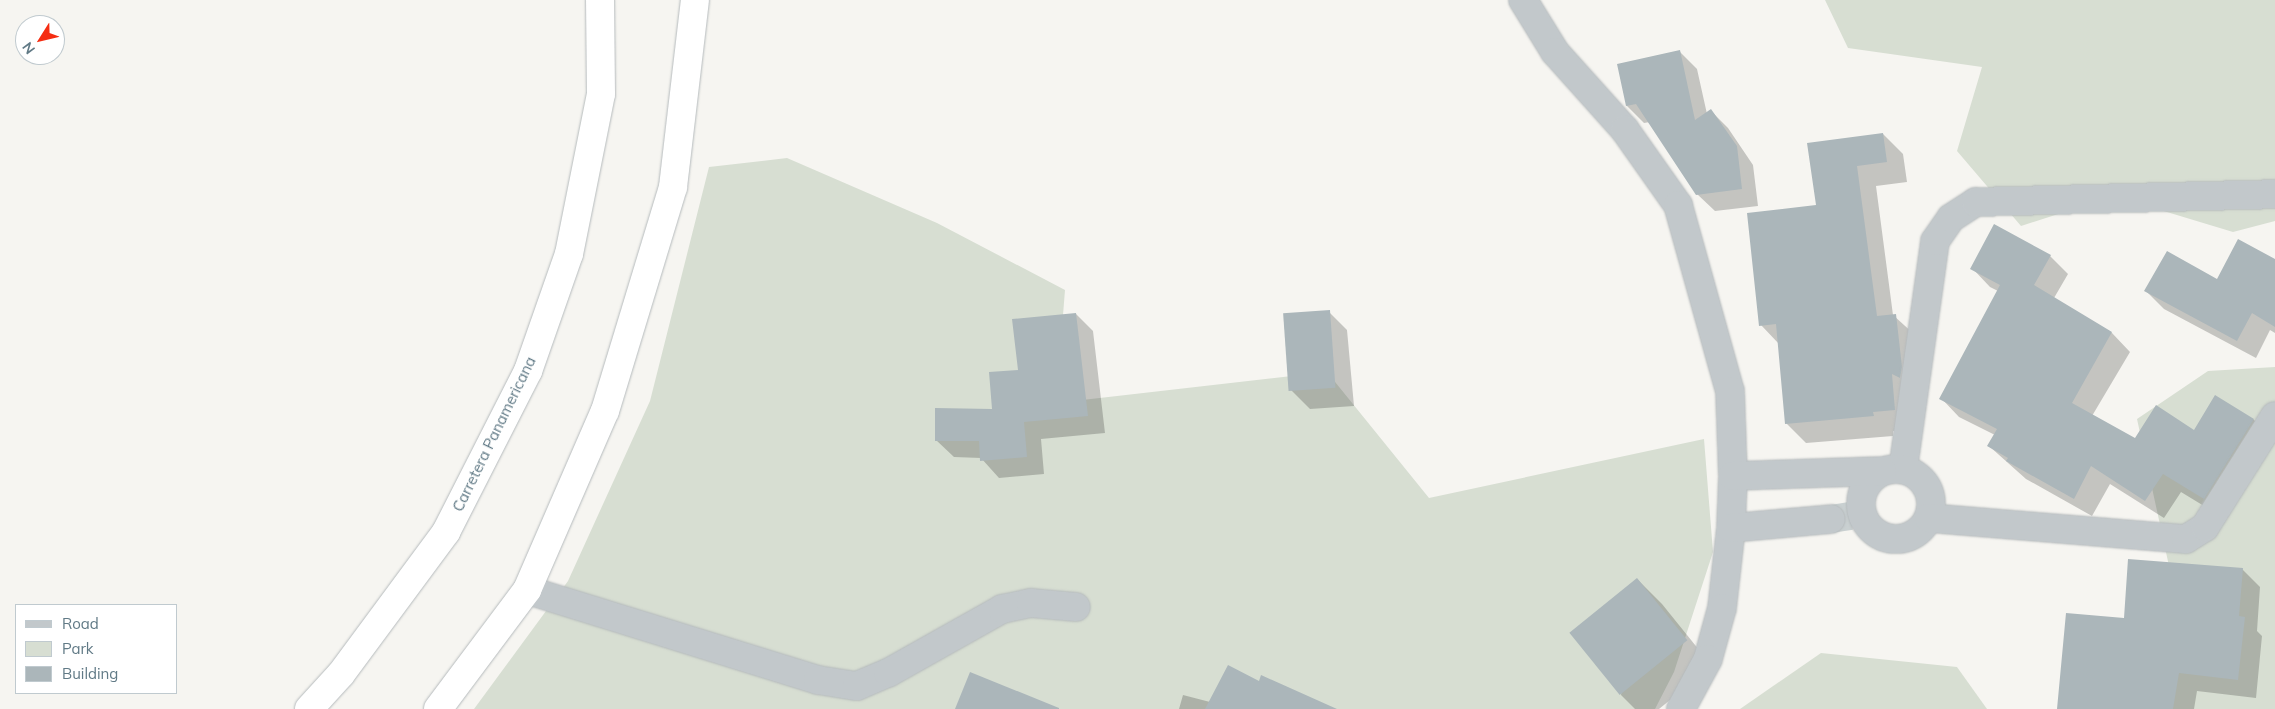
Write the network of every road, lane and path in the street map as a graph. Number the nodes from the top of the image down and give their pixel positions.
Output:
1 (600, 0) edge
2 (695, 0) edge
3 (1523, 0) edge
4 (2275, 194) edge
5 (2275, 416) edge
6 (1893, 470) junction
7 (1733, 476) junction
8 (1848, 517) junction
9 (1929, 518) junction
10 (1731, 528) junction
11 (527, 590) junction
12 (1076, 607) dead end
13 (309, 709) edge
14 (438, 709) edge
15 (1681, 709) edge

1 - 13 highway, Carretera Panamericana
2 - 11 highway
3 - 7 street
4 - 6 street
5 - 9 street
6 - 7 street
6 - 8 street
6 - 9 street
7 - 10 street
8 - 9 street
8 - 10 street
10 - 15 street
11 - 12 street
11 - 14 highway

